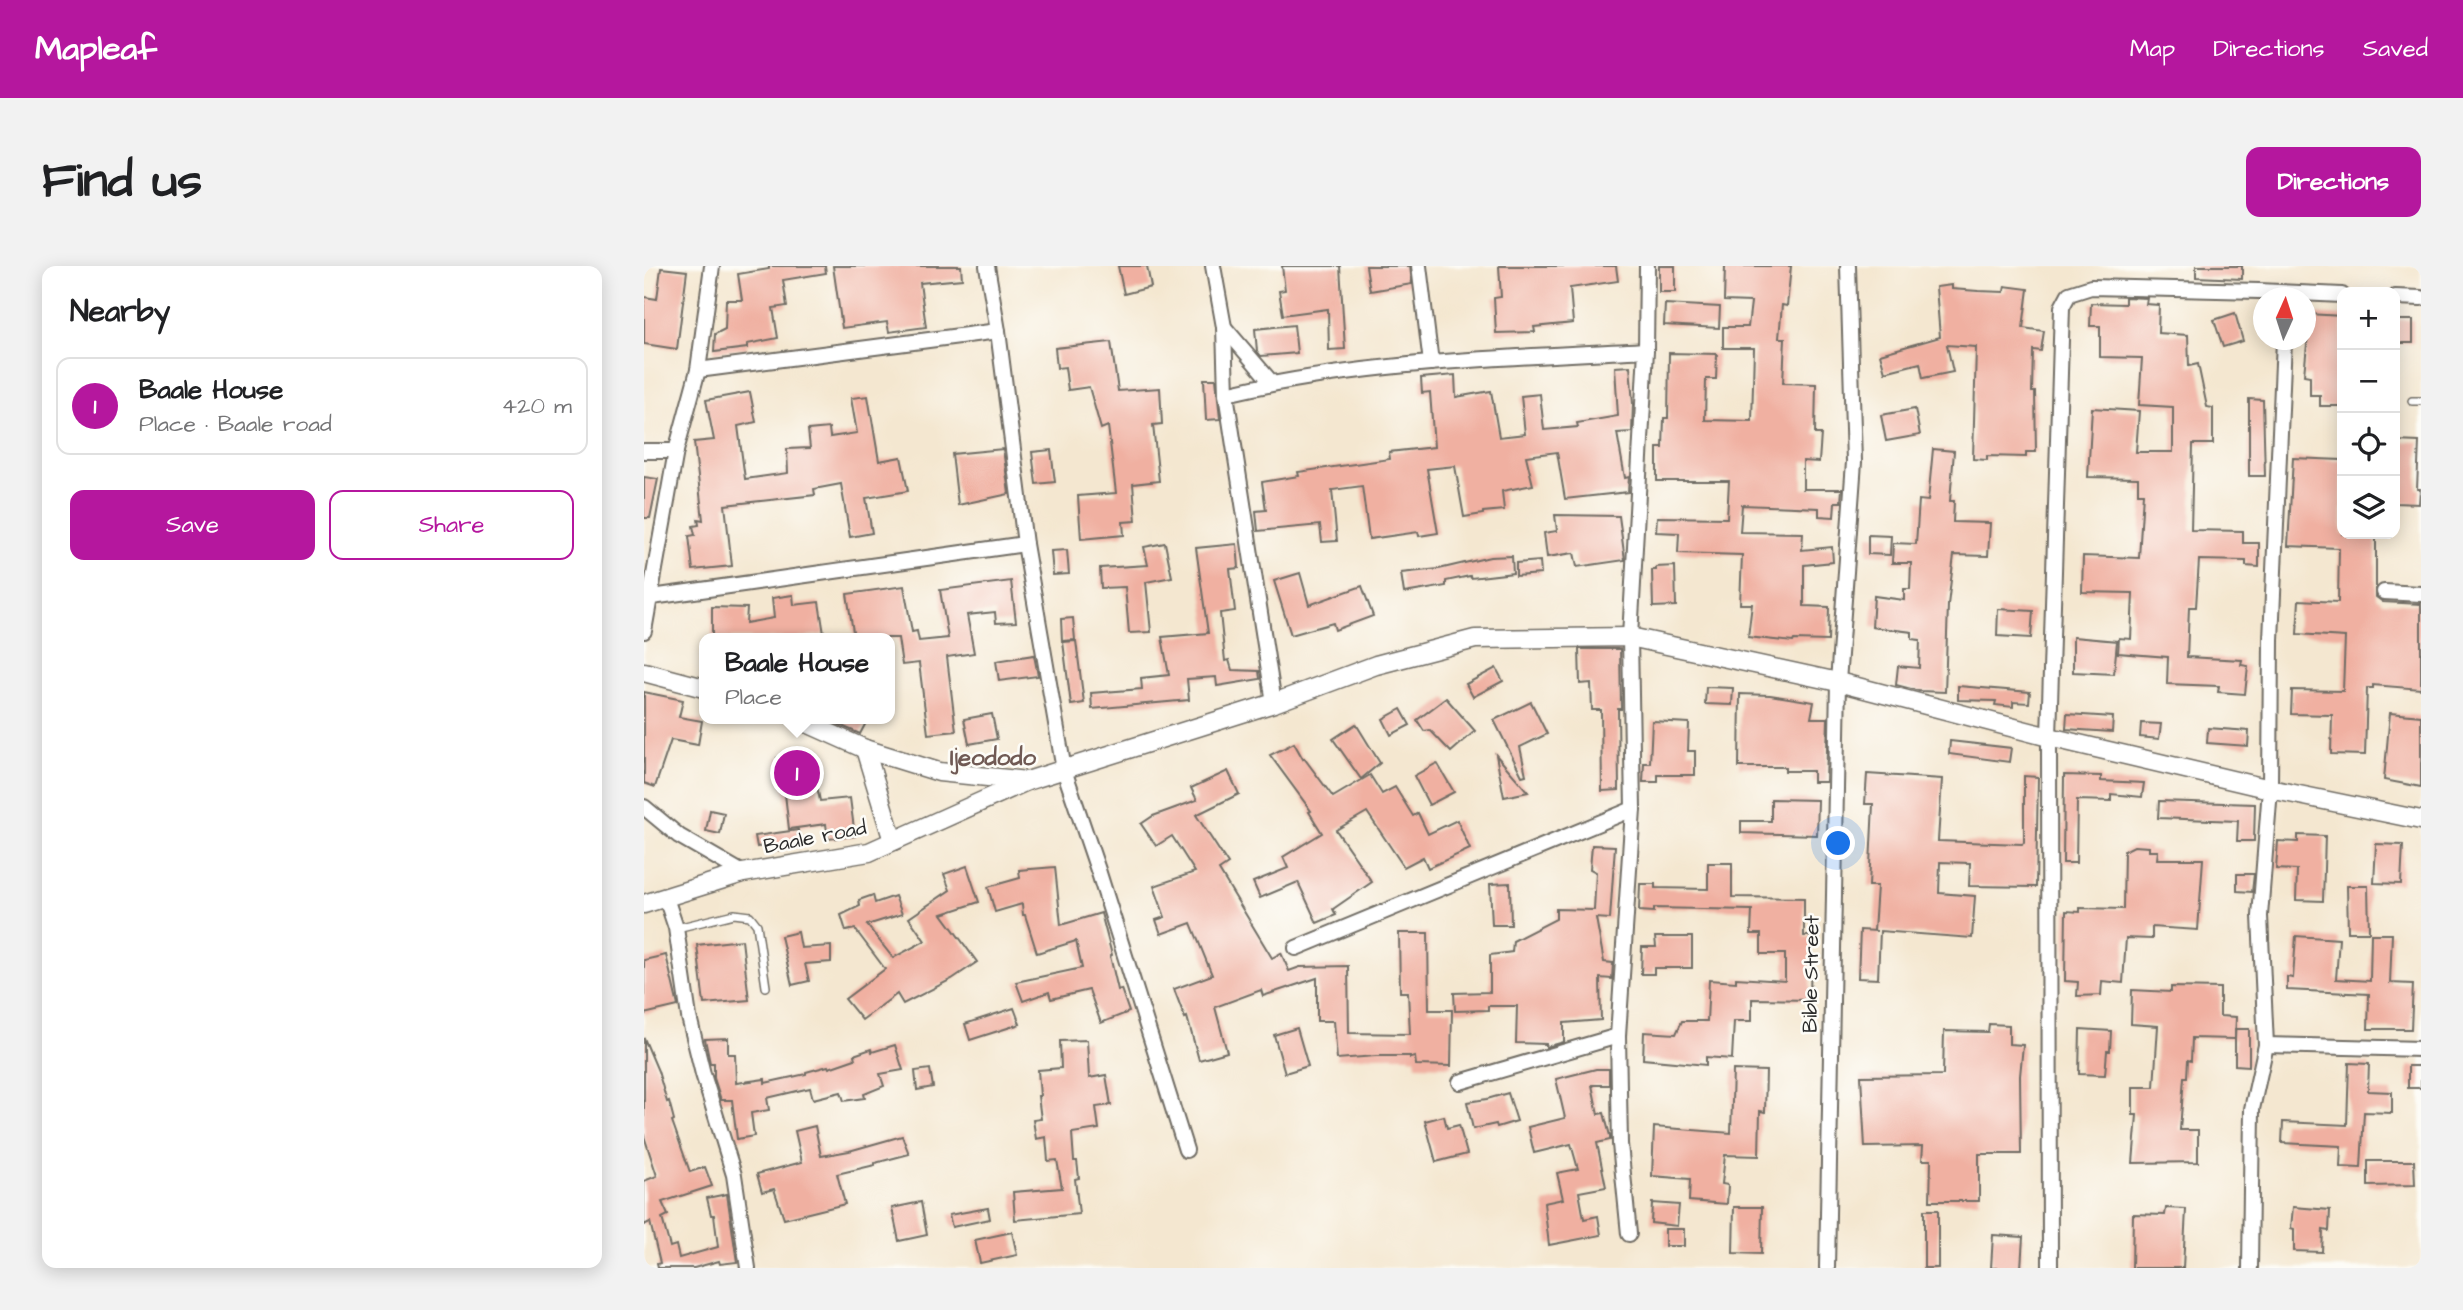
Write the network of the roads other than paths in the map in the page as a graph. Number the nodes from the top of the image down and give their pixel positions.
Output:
1 (712, 266) edge
2 (987, 266) edge
3 (1213, 266) edge
4 (1419, 266) edge
5 (1647, 266) edge
6 (1847, 266) edge
7 (2253, 295) edge
8 (2337, 295) edge
9 (2316, 297) edge
10 (2400, 298) edge
11 (2421, 298) edge
12 (1224, 327) junction
13 (998, 331) junction
14 (1646, 350) junction
15 (2284, 350) edge
16 (1431, 363) junction
17 (698, 370) junction
18 (1272, 383) junction
19 (1226, 394) junction
20 (676, 451) junction
21 (644, 452) edge
22 (1025, 544) junction
23 (2384, 592) dead end
24 (2421, 594) edge
25 (652, 597) junction
26 (644, 631) edge
27 (1630, 637) junction
28 (644, 672) edge
29 (1838, 682) junction
30 (699, 687) edge
31 (1274, 703) junction
32 (809, 724) edge
33 (2049, 737) junction
34 (865, 749) junction
35 (1064, 770) junction
36 (1027, 781) junction
37 (2270, 789) junction
38 (644, 807) edge
39 (1633, 809) junction
40 (2421, 820) edge
41 (893, 841) junction
42 (743, 873) junction
43 (666, 898) junction
44 (644, 904) edge
45 (676, 928) junction
46 (1296, 948) dead end
47 (766, 987) dead end
48 (1618, 1036) junction
49 (2266, 1045) junction
50 (2421, 1049) edge
51 (1461, 1082) dead end
52 (1186, 1150) dead end
53 (1629, 1234) dead end
54 (748, 1268) edge
55 (1827, 1268) edge
56 (2050, 1268) edge
57 (2250, 1268) edge

1 - 17 street
2 - 13 street
3 - 12 street
4 - 16 street
5 - 14 street
6 - 29 street, Bible Street
7 - 33 street
8 - 9 street
10 - 11 street
12 - 18 street
12 - 19 street
13 - 17 street
13 - 22 street
14 - 16 street
14 - 27 street
15 - 37 street
16 - 18 street
17 - 20 street
18 - 19 street
19 - 31 street
20 - 21 street
20 - 25 street
22 - 25 street
22 - 35 street
23 - 24 street
25 - 26 street
27 - 29 street
27 - 31 street
27 - 39 street
28 - 30 street
29 - 33 street
29 - 55 street, Bible Street
31 - 35 street
32 - 34 street
33 - 37 street
33 - 56 street
34 - 36 street
34 - 41 street
35 - 36 street
35 - 52 street
36 - 41 street, Baale road
37 - 40 street
37 - 49 street
38 - 42 street
39 - 46 street
39 - 48 street
41 - 42 street, Baale road
42 - 43 street, Baale road
43 - 44 street, Baale road
43 - 45 street
45 - 47 lane
45 - 54 street
48 - 51 street
48 - 53 street
49 - 50 street
49 - 57 street

